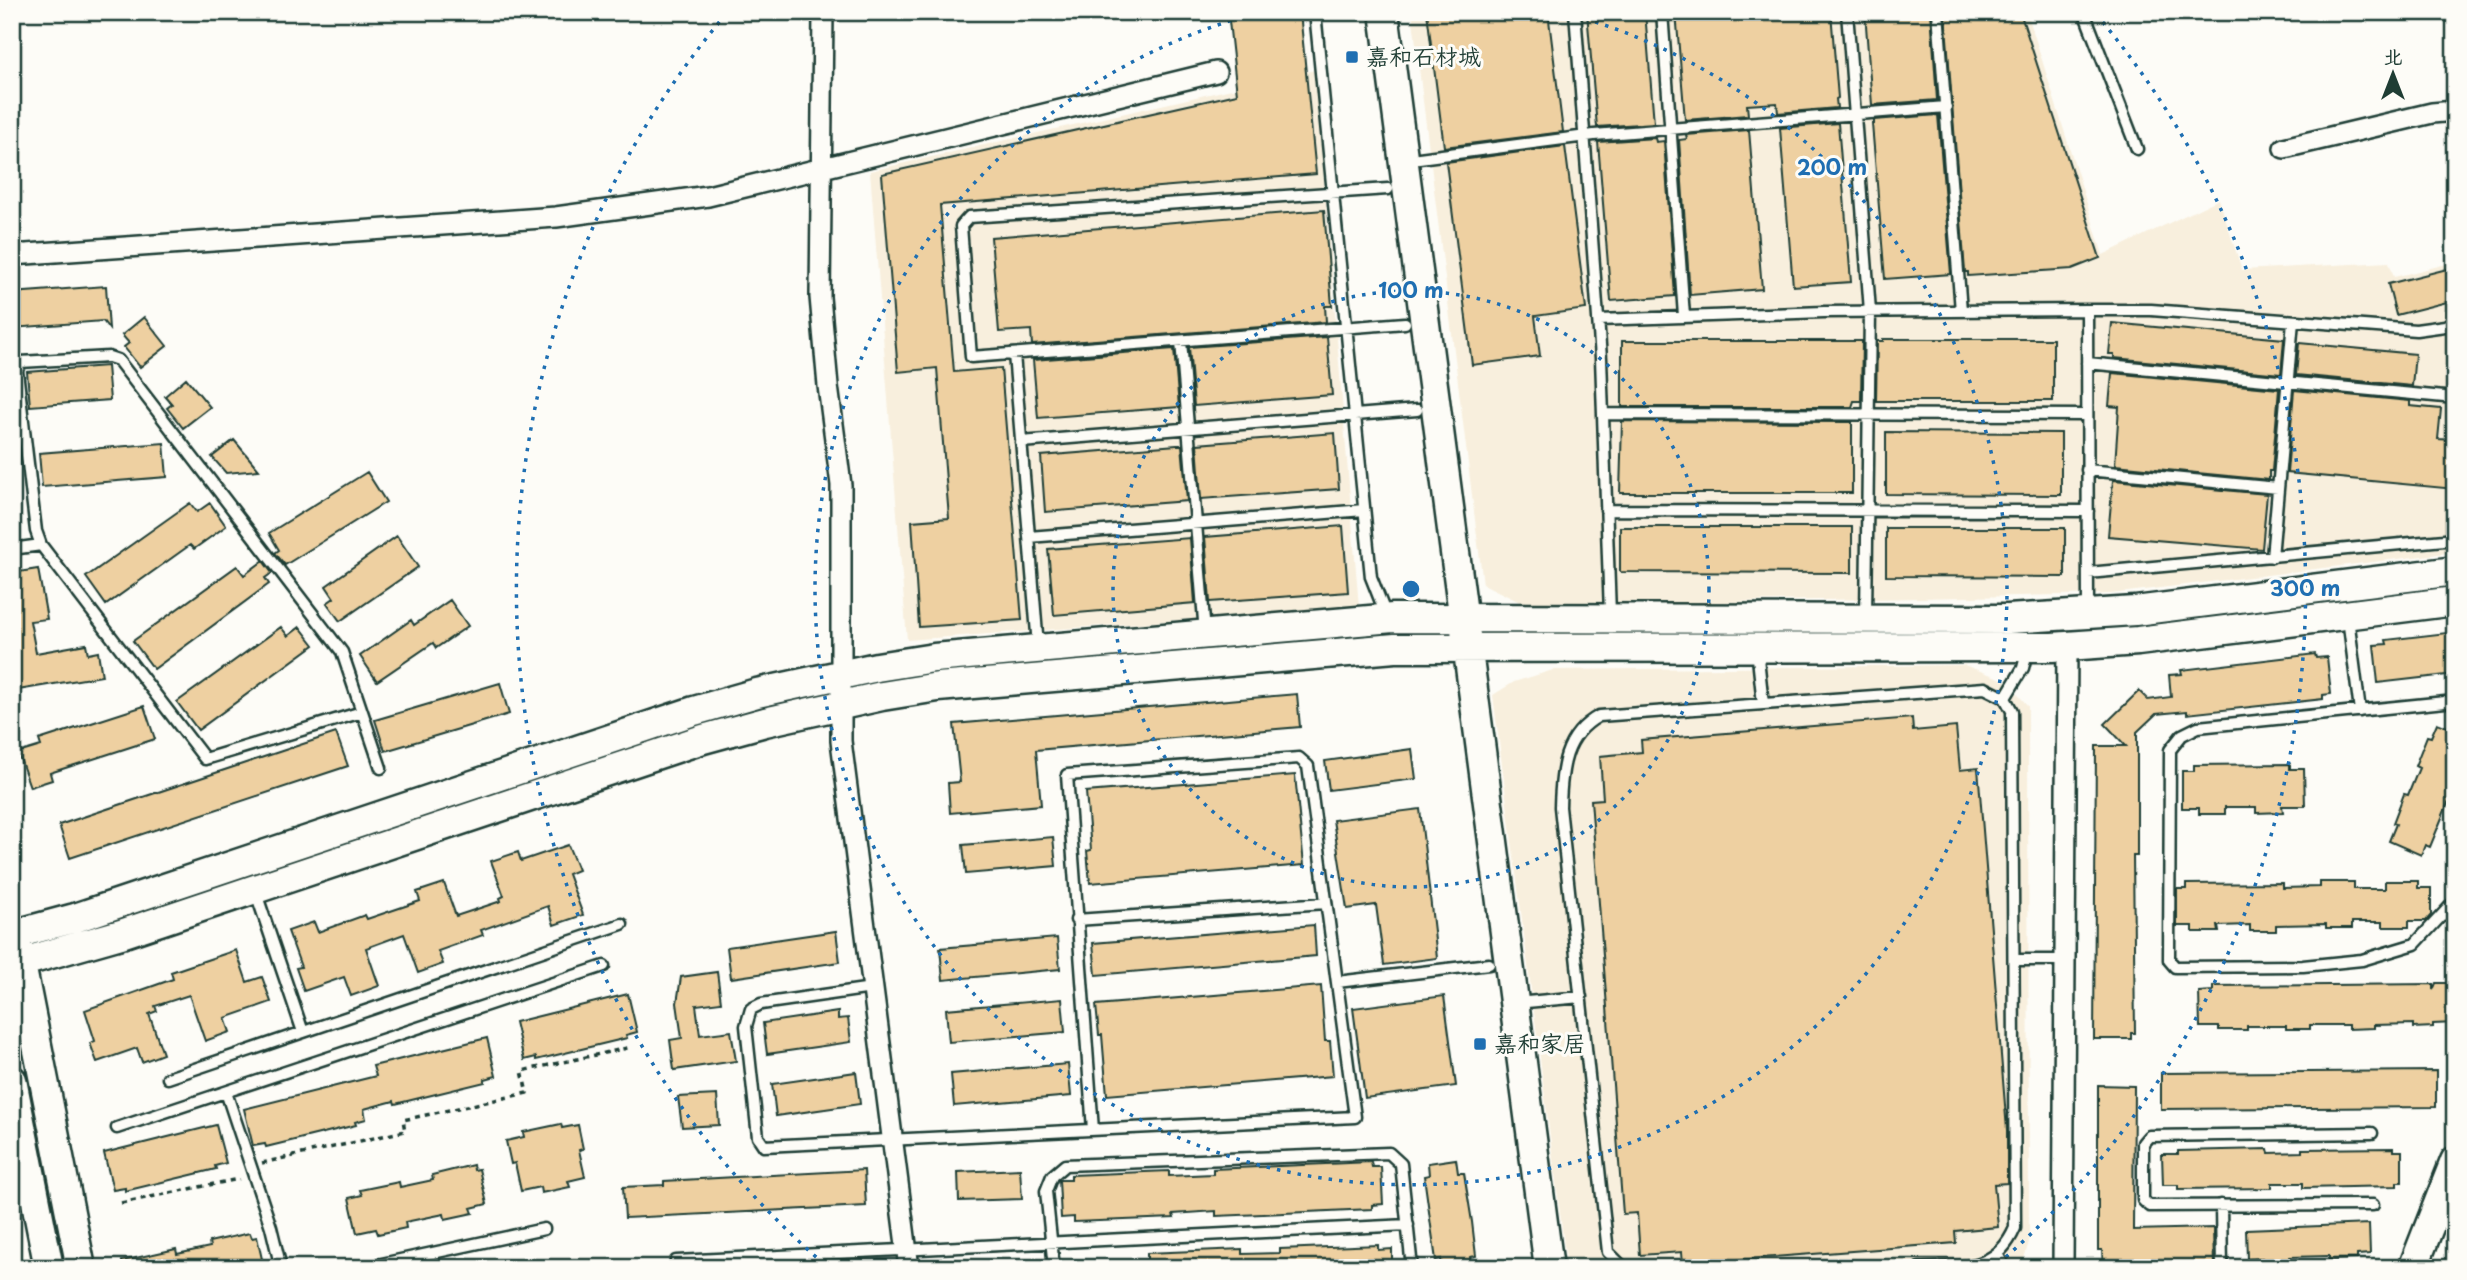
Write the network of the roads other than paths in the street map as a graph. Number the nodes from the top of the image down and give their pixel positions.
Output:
1 (823, 12) edge
2 (1315, 12) edge
3 (1365, 12) edge
4 (1384, 12) edge
5 (1575, 12) edge
6 (1662, 12) edge
7 (1847, 12) edge
8 (1938, 12) edge
9 (2084, 12) edge
10 (1216, 72) dead end
11 (1946, 107) junction
12 (2455, 111) edge
13 (1854, 114) junction
14 (1671, 129) junction
15 (1583, 136) junction
16 (2284, 148) dead end
17 (2137, 149) dead end
18 (1404, 160) junction
19 (821, 168) junction
20 (1388, 189) junction
21 (1334, 192) junction
22 (12, 255) edge
23 (2087, 310) junction
24 (1870, 311) junction
25 (1961, 311) junction
26 (1684, 316) junction
27 (1598, 320) junction
28 (2293, 321) junction
29 (2455, 321) edge
30 (1405, 323) junction
31 (1347, 328) junction
32 (1181, 341) junction
33 (1014, 354) junction
34 (2087, 363) junction
35 (2288, 382) junction
36 (2455, 398) edge
37 (1417, 410) junction
38 (1603, 414) junction
39 (1355, 415) junction
40 (1868, 415) junction
41 (2087, 415) junction
42 (1188, 429) junction
43 (1021, 442) junction
44 (2087, 470) junction
45 (2278, 488) junction
46 (1364, 510) junction
47 (1606, 510) junction
48 (1867, 510) junction
49 (2088, 511) junction
50 (1196, 523) junction
51 (1029, 537) junction
52 (2455, 539) edge
53 (41, 545) junction
54 (12, 549) edge
55 (2272, 557) junction
56 (2455, 571) edge
57 (2088, 573) junction
58 (2455, 601) edge
59 (2347, 614) junction
60 (2088, 616) junction
61 (1454, 618) junction
62 (1610, 618) junction
63 (1388, 619) junction
64 (1866, 619) junction
65 (1205, 634) junction
66 (2067, 646) junction
67 (1458, 648) junction
68 (1757, 648) junction
69 (2028, 648) junction
70 (1038, 649) junction
71 (840, 674) junction
72 (2005, 698) junction
73 (2455, 701) edge
74 (840, 704) junction
75 (1763, 704) junction
76 (2360, 711) junction
77 (362, 712) junction
78 (380, 768) dead end
79 (254, 890) junction
80 (2455, 901) edge
81 (1326, 903) junction
82 (1076, 920) junction
83 (622, 923) dead end
84 (13, 929) edge
85 (2014, 960) junction
86 (2065, 960) junction
87 (16, 964) edge
88 (1489, 964) junction
89 (604, 967) dead end
90 (1337, 982) junction
91 (872, 988) junction
92 (1581, 996) junction
93 (1514, 1003) junction
94 (303, 1032) junction
95 (168, 1078) dead end
96 (12, 1080) edge
97 (226, 1092) junction
98 (117, 1128) dead end
99 (1093, 1130) junction
100 (2372, 1133) dead end
101 (892, 1140) junction
102 (2455, 1161) edge
103 (2221, 1205) junction
104 (2373, 1205) dead end
105 (1408, 1225) junction
106 (544, 1229) dead end
107 (1052, 1244) junction
108 (1997, 1254) junction
109 (799, 1256) junction
110 (908, 1259) edge
111 (1623, 1267) edge
112 (49, 1268) edge
113 (81, 1268) edge
114 (281, 1268) edge
115 (363, 1268) edge
116 (674, 1268) edge
117 (801, 1268) edge
118 (1054, 1268) edge
119 (1412, 1268) edge
120 (1530, 1268) edge
121 (1549, 1268) edge
122 (1920, 1268) edge
123 (2006, 1268) edge
124 (2063, 1268) edge
125 (2222, 1268) edge
126 (2413, 1268) edge

1 - 19 street
2 - 21 lane
3 - 20 street
4 - 18 street
5 - 15 lane
6 - 14 lane
7 - 13 lane
8 - 11 lane
9 - 17 lane
10 - 19 street
11 - 13 lane
11 - 25 lane
12 - 16 street
13 - 14 lane
13 - 24 lane
14 - 15 lane
14 - 26 lane
15 - 18 lane
15 - 27 lane
18 - 61 street
19 - 22 street
19 - 71 street
20 - 21 lane
20 - 30 street
21 - 31 lane
21 - 33 lane
23 - 25 lane
23 - 28 lane
23 - 34 lane
24 - 25 lane
24 - 26 lane
24 - 40 lane
26 - 27 lane
27 - 38 lane
28 - 29 lane
28 - 35 lane
30 - 31 lane
30 - 37 street
31 - 32 lane
31 - 39 lane
32 - 33 lane
32 - 42 lane
33 - 43 lane
34 - 35 lane
34 - 41 lane
35 - 36 lane
35 - 45 lane
37 - 39 lane
37 - 61 street
38 - 40 lane
38 - 47 lane
39 - 42 lane
39 - 46 lane
40 - 41 lane
40 - 48 lane
41 - 44 lane
42 - 43 lane
42 - 50 lane
43 - 51 lane
44 - 45 lane
44 - 49 lane
45 - 55 lane
46 - 50 lane
46 - 63 lane
47 - 48 lane
47 - 62 lane
48 - 49 lane
48 - 64 lane
49 - 57 lane
50 - 51 lane
50 - 65 lane
51 - 70 lane
52 - 55 lane
53 - 54 lane
53 - 77 lane
53 - 77 lane
55 - 57 lane
56 - 60 street
57 - 60 lane
58 - 59 street
59 - 66 street
59 - 76 lane
60 - 64 street
61 - 62 street
61 - 63 street
61 - 67 street
62 - 64 street
63 - 65 street
65 - 70 street
66 - 69 street
66 - 86 street
67 - 68 street
67 - 74 street
67 - 88 street
67 - 93 street
68 - 69 street
68 - 75 lane
69 - 72 lane
70 - 71 street
71 - 74 street
71 - 84 street
72 - 75 lane
72 - 85 lane
73 - 76 lane
74 - 79 street
74 - 91 street
75 - 92 lane
76 - 80 lane
77 - 78 lane
79 - 87 street
79 - 94 lane
81 - 82 lane
81 - 82 lane
81 - 90 lane
82 - 99 lane
83 - 94 lane
84 - 87 street
85 - 86 lane
85 - 108 lane
86 - 124 street
87 - 113 street
88 - 90 lane
88 - 120 street
89 - 97 lane
90 - 99 lane
91 - 101 street
91 - 101 lane
92 - 93 lane
92 - 111 lane
93 - 121 street
94 - 95 lane
96 - 112 street
97 - 98 lane
97 - 114 lane
99 - 101 lane
100 - 103 lane
101 - 110 street
102 - 126 street
103 - 104 lane
103 - 125 lane
105 - 107 lane
105 - 107 lane
105 - 119 lane
106 - 115 lane
107 - 110 lane
107 - 118 lane
108 - 122 lane
108 - 123 lane
109 - 110 lane
109 - 116 lane
109 - 117 lane

